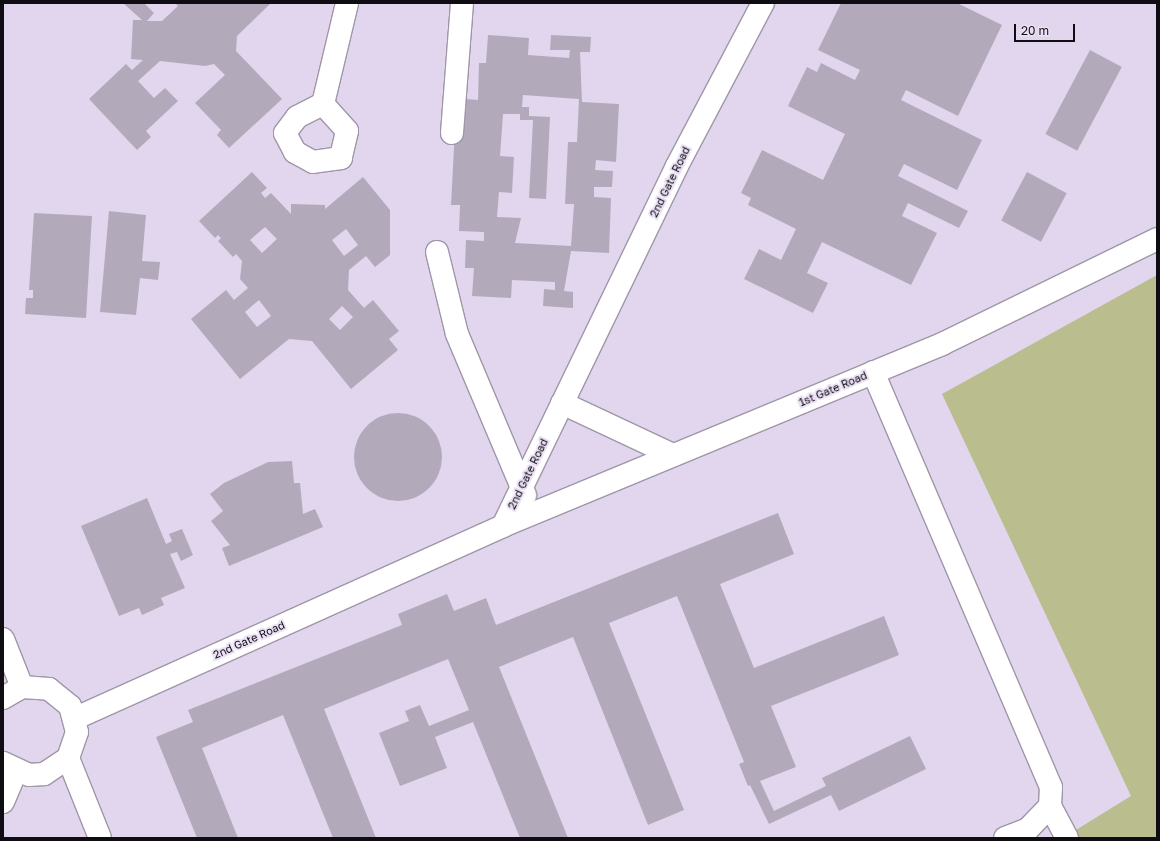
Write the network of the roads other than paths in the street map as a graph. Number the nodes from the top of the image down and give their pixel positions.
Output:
1 (347, 3) edge
2 (462, 3) edge
3 (763, 3) edge
4 (322, 104) dead end
5 (452, 133) dead end
6 (1157, 239) edge
7 (437, 252) dead end
8 (873, 372) junction
9 (562, 403) junction
10 (673, 455) junction
11 (522, 486) junction
12 (532, 514) junction
13 (503, 526) junction
14 (3, 639) edge
15 (22, 687) junction
16 (3, 698) edge
17 (76, 718) junction
18 (68, 758) junction
19 (9, 767) edge
20 (3, 802) edge
21 (1050, 806) junction
22 (100, 838) edge
23 (1005, 838) edge
24 (1067, 838) edge

1 - 4 street
2 - 5 street
3 - 9 street, 2nd Gate Road
6 - 8 street, 1st Gate Road
7 - 11 street
8 - 10 street, 1st Gate Road
8 - 21 street
9 - 10 street
9 - 11 street, 2nd Gate Road
10 - 12 street, 1st Gate Road
11 - 12 street
11 - 13 street, 2nd Gate Road
12 - 13 street, 1st Gate Road
13 - 17 street, 2nd Gate Road
14 - 15 street
15 - 16 street
15 - 17 street
17 - 18 street
18 - 19 street
18 - 22 street
19 - 20 street
21 - 23 street
21 - 24 street

